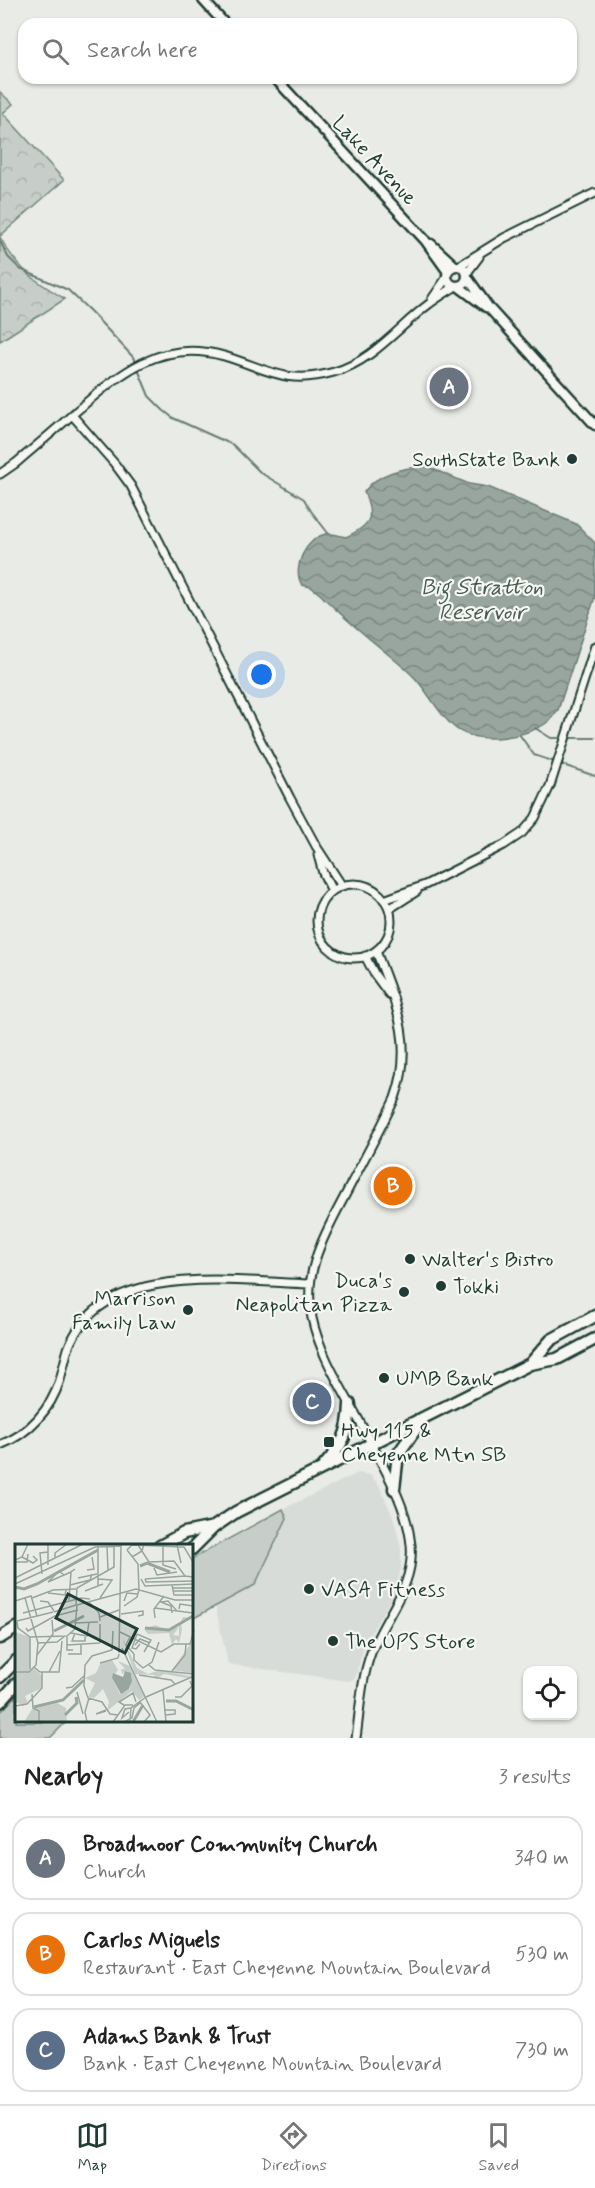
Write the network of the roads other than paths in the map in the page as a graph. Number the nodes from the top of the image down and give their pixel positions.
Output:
1 (203, 0) edge
2 (220, 18) edge
3 (281, 84) edge
4 (595, 193) edge
5 (483, 252) junction
6 (452, 270) junction
7 (467, 275) junction
8 (457, 286) junction
9 (429, 304) junction
10 (489, 308) junction
11 (72, 415) junction
12 (595, 425) edge
13 (0, 474) edge
14 (595, 646) edge
15 (316, 846) junction
16 (425, 885) junction
17 (342, 886) junction
18 (332, 891) junction
19 (384, 900) junction
20 (388, 909) junction
21 (376, 951) junction
22 (364, 957) junction
23 (392, 998) junction
24 (309, 1284) junction
25 (595, 1316) edge
26 (595, 1339) edge
27 (530, 1364) junction
28 (351, 1404) junction
29 (424, 1418) junction
30 (0, 1445) edge
31 (372, 1445) junction
32 (320, 1470) junction
33 (394, 1489) junction
34 (214, 1527) junction
35 (164, 1544) edge
36 (194, 1547) edge
37 (15, 1629) edge
38 (0, 1638) edge
39 (15, 1662) edge
40 (0, 1677) edge
41 (15, 1685) edge
42 (0, 1702) edge
43 (356, 1738) edge

1 - 2 main road
3 - 6 main road, Lake Avenue
4 - 5 street
5 - 6 street
5 - 7 street
6 - 7 main road
6 - 8 main road
6 - 9 street
7 - 8 main road
7 - 10 main road
8 - 9 street
8 - 10 main road
9 - 11 street
10 - 12 main road
11 - 13 street
11 - 15 street
14 - 16 street
15 - 17 street
15 - 18 street
16 - 19 street
16 - 20 street
17 - 18 street
17 - 19 street
18 - 22 street
19 - 20 street
20 - 21 street
21 - 22 street
21 - 23 street
22 - 23 street
23 - 24 street
24 - 28 street
24 - 30 street
25 - 27 highway
26 - 27 highway
27 - 29 highway
28 - 31 street
28 - 32 highway
29 - 31 highway
29 - 33 highway
31 - 32 highway
31 - 33 street
32 - 34 highway
33 - 43 street
34 - 35 highway
34 - 36 highway
37 - 38 highway
39 - 40 highway
41 - 42 highway

